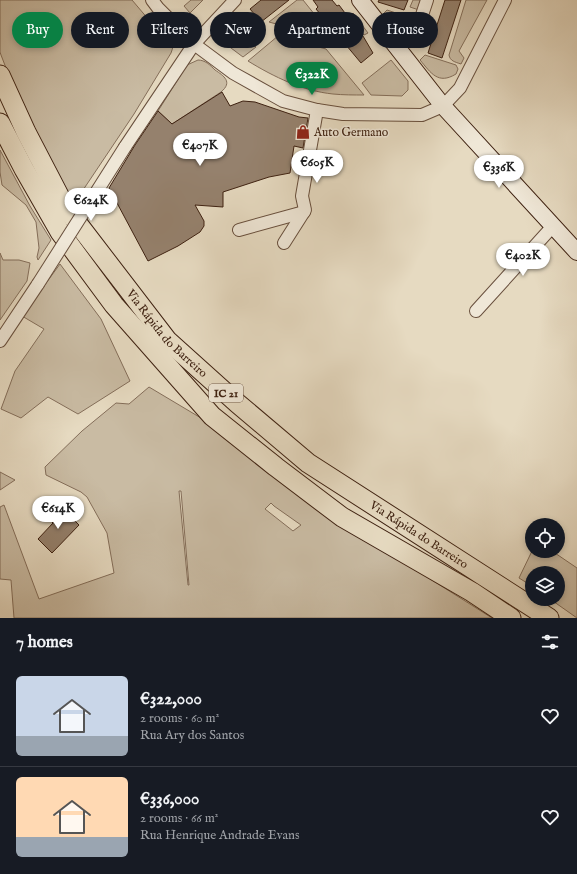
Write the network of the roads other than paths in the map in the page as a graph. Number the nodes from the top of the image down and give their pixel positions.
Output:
1 (152, 0) edge
2 (235, 0) edge
3 (360, 0) edge
4 (428, 0) edge
5 (506, 0) edge
6 (162, 12) edge
7 (424, 12) edge
8 (202, 35) edge
9 (191, 48) edge
10 (199, 48) edge
11 (0, 75) edge
12 (443, 106) junction
13 (317, 110) junction
14 (0, 123) edge
15 (304, 212) junction
16 (553, 226) junction
17 (239, 230) dead end
18 (284, 243) dead end
19 (577, 252) edge
20 (476, 311) dead end
21 (0, 340) edge
22 (511, 618) edge
23 (549, 618) edge

1 - 6 street
2 - 8 street
3 - 12 main road
4 - 7 street
5 - 12 street
9 - 21 street, bridge
10 - 13 street
11 - 23 highway, Via Rápida do Barreiro / IC 21
12 - 13 street
12 - 16 main road
13 - 15 street
14 - 22 highway, Via Rápida do Barreiro / IC 21
15 - 17 street
15 - 18 street
16 - 19 main road
16 - 20 street

